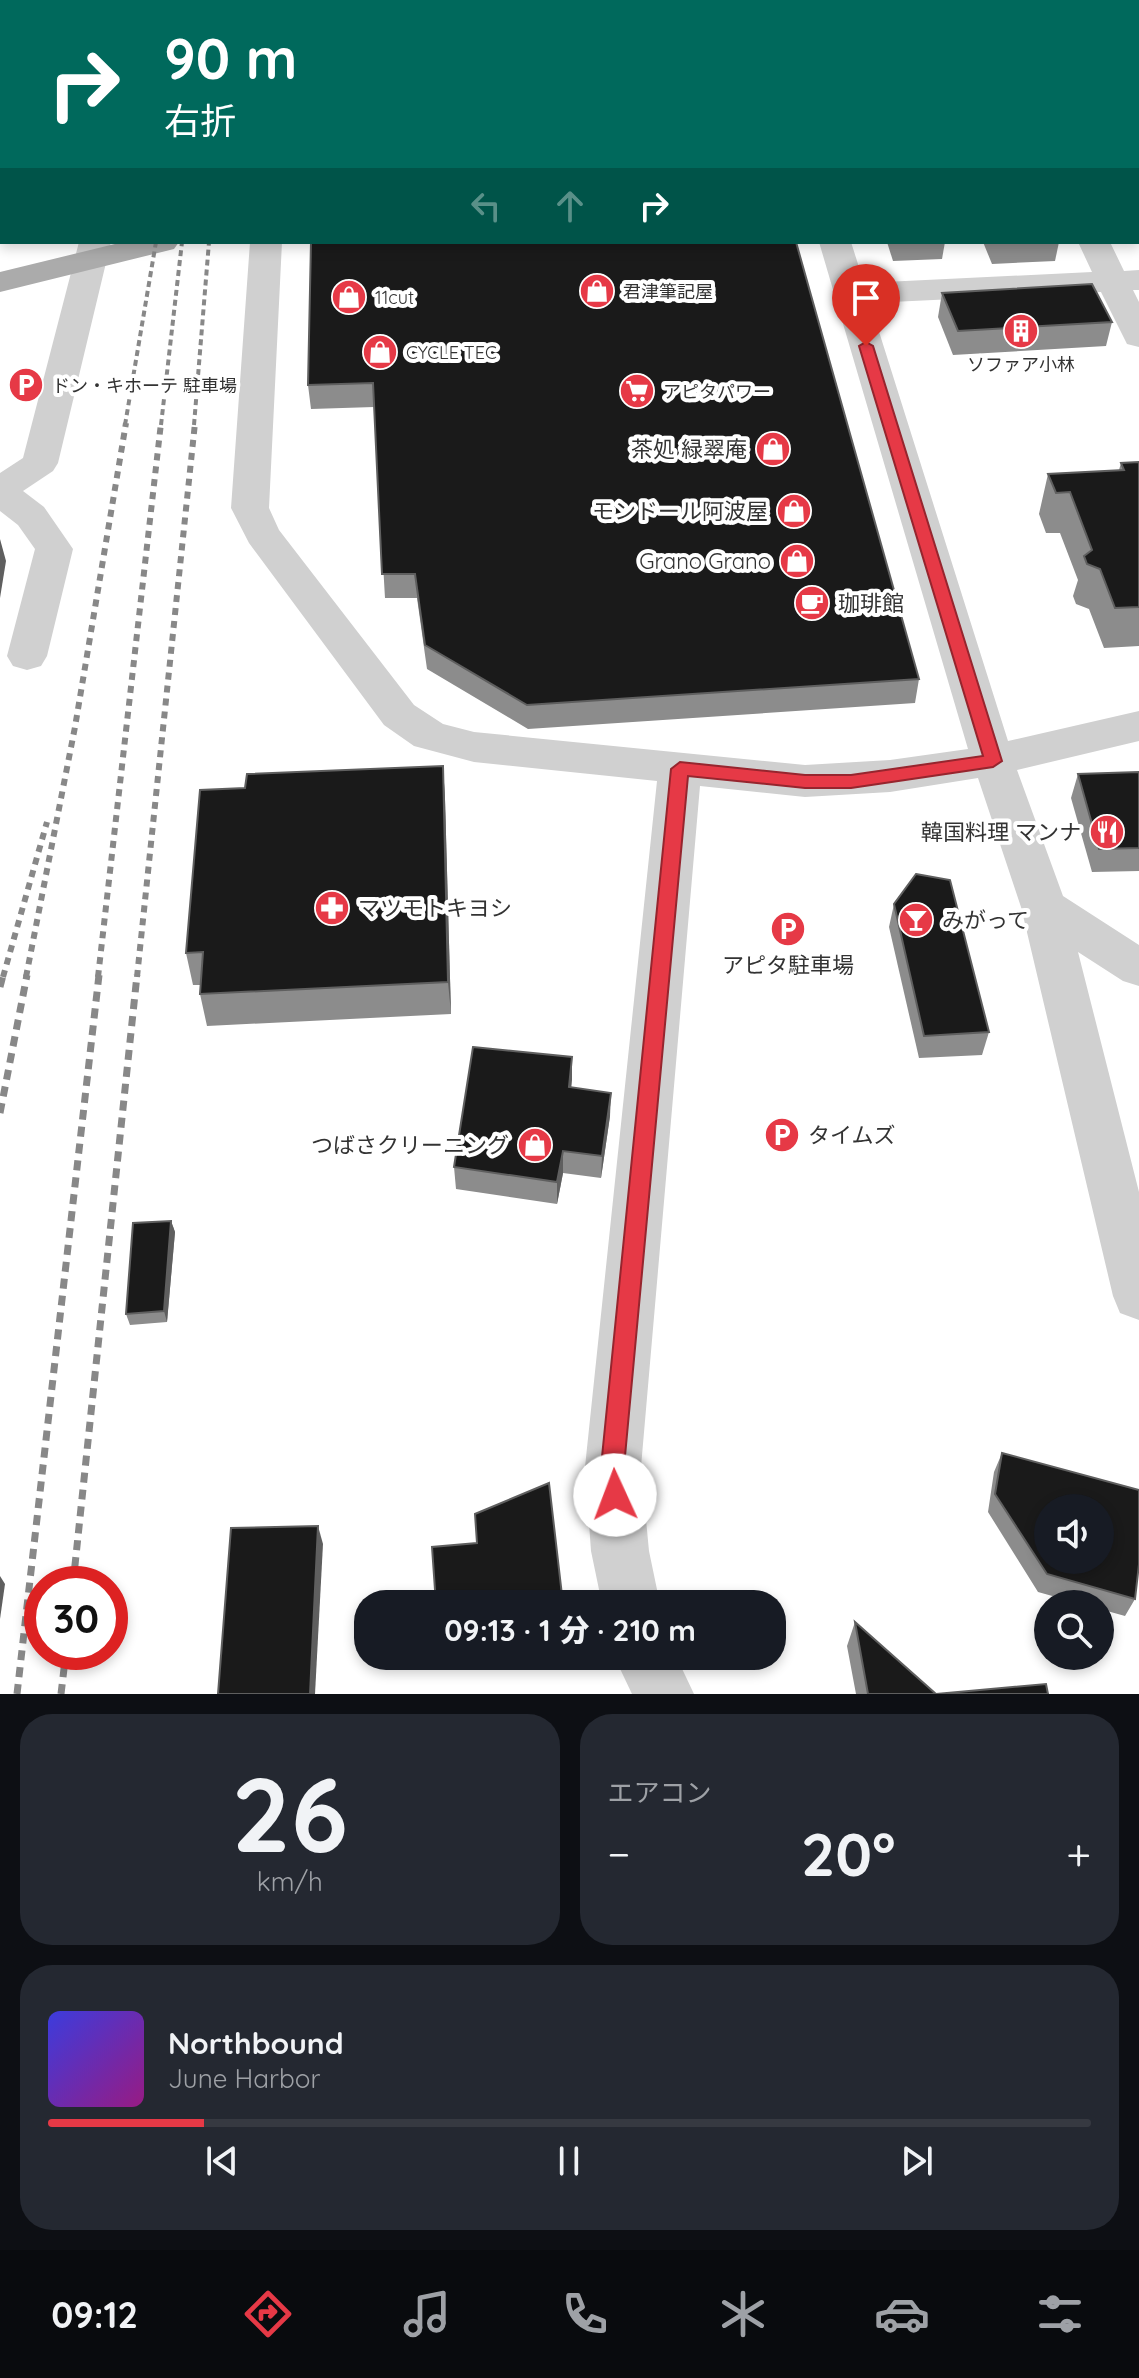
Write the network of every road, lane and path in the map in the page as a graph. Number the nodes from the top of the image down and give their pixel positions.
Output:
1 (146, 244) edge
2 (266, 244) edge
3 (836, 244) edge
4 (1096, 244) edge
5 (94, 250) edge
6 (1126, 281) edge
7 (0, 282) edge
8 (850, 294) junction
9 (1139, 337) edge
10 (0, 491) edge
11 (27, 656) dead end
12 (1139, 726) edge
13 (993, 761) junction
14 (680, 769) junction
15 (1044, 907) junction
16 (1139, 968) edge
17 (1139, 1296) edge
18 (628, 1590) edge
19 (651, 1670) edge
20 (664, 1694) edge

1 - 5 main road
2 - 14 street
3 - 8 street
4 - 6 street
5 - 7 main road
5 - 10 street
6 - 8 street
6 - 9 street
8 - 13 street
10 - 11 street
12 - 13 street
13 - 14 street
13 - 15 street
14 - 18 street
15 - 16 street
15 - 17 street
19 - 20 street

